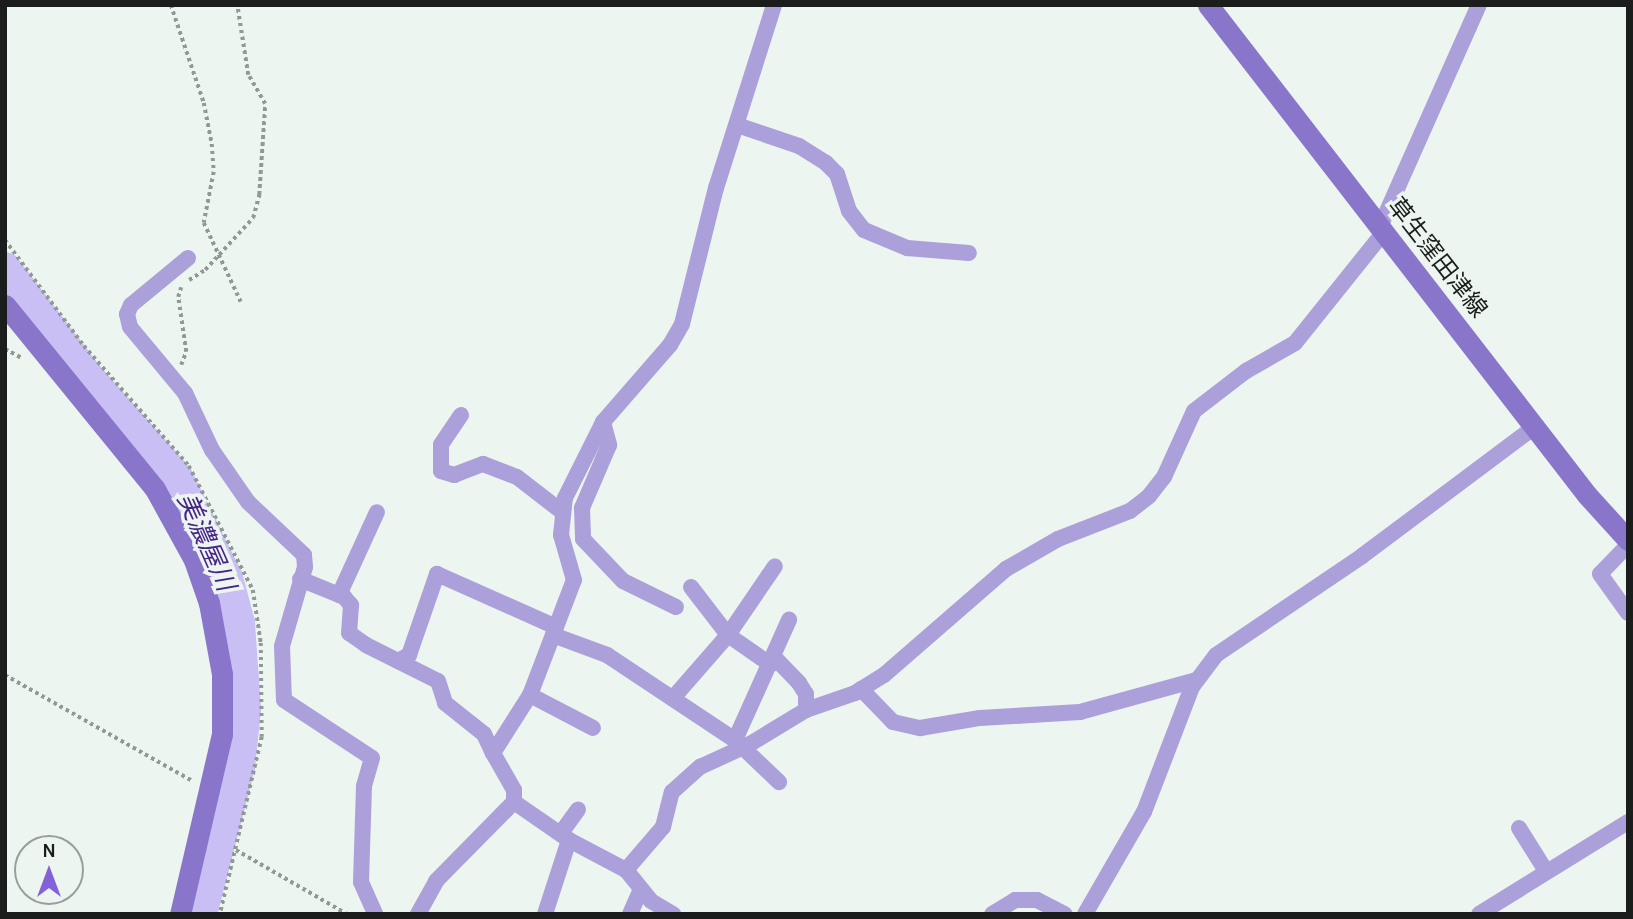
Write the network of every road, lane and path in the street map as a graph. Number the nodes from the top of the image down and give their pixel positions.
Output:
1 (171, 5) edge
2 (237, 5) edge
3 (774, 5) edge
4 (1208, 5) edge
5 (1479, 5) edge
6 (737, 125) junction
7 (1382, 229) junction
8 (969, 253) dead end
9 (219, 254) junction
10 (188, 258) dead end
11 (241, 302) dead end
12 (5, 304) edge
13 (172, 382) junction
14 (461, 415) dead end
15 (603, 422) junction
16 (1535, 426) junction
17 (561, 511) junction
18 (377, 512) dead end
19 (1628, 542) edge
20 (775, 566) dead end
21 (300, 579) junction
22 (691, 587) dead end
23 (339, 595) junction
24 (676, 607) dead end
25 (1628, 613) edge
26 (789, 620) dead end
27 (555, 631) junction
28 (728, 635) junction
29 (398, 661) junction
30 (773, 661) junction
31 (5, 675) edge
32 (1196, 680) junction
33 (861, 689) junction
34 (530, 695) junction
35 (673, 698) junction
36 (806, 709) junction
37 (593, 728) dead end
38 (738, 743) junction
39 (493, 753) junction
40 (779, 782) dead end
41 (212, 790) junction
42 (514, 802) junction
43 (579, 810) dead end
44 (1628, 822) edge
45 (1519, 828) dead end
46 (565, 837) junction
47 (236, 850) dead end
48 (626, 870) junction
49 (1546, 871) junction
50 (641, 888) junction
51 (180, 914) edge
52 (347, 914) edge
53 (374, 914) edge
54 (418, 914) edge
55 (545, 914) edge
56 (629, 914) edge
57 (673, 914) edge
58 (992, 914) edge
59 (1066, 914) edge
60 (1085, 914) edge
61 (1479, 914) edge

1 - 9 path
2 - 9 path
3 - 6 street
4 - 7 street, 草生窪田津線
5 - 7 street
6 - 8 street
6 - 15 street
7 - 16 street, 草生窪田津線
7 - 33 street
9 - 11 path
9 - 13 path
10 - 13 street
12 - 41 street
13 - 21 street
14 - 17 street
15 - 17 street
15 - 24 street
16 - 19 street, 草生窪田津線
16 - 32 street
17 - 27 street
18 - 23 street
19 - 25 street
20 - 28 street
21 - 23 street
21 - 53 street
22 - 28 street
23 - 29 street
26 - 30 street
27 - 29 street
27 - 34 street
27 - 35 street
28 - 30 street
28 - 35 street
29 - 39 street
30 - 36 street
30 - 38 street
31 - 41 path
32 - 33 street
32 - 60 street
33 - 36 street
34 - 37 street
34 - 39 street
35 - 38 street
36 - 38 street
38 - 40 street
38 - 48 street
39 - 42 street
41 - 51 street
42 - 46 street
42 - 54 street
43 - 46 street
44 - 49 street
45 - 49 street
46 - 48 street
46 - 55 street
47 - 52 path
48 - 50 street
49 - 61 street
50 - 56 street
50 - 57 street
58 - 59 street

